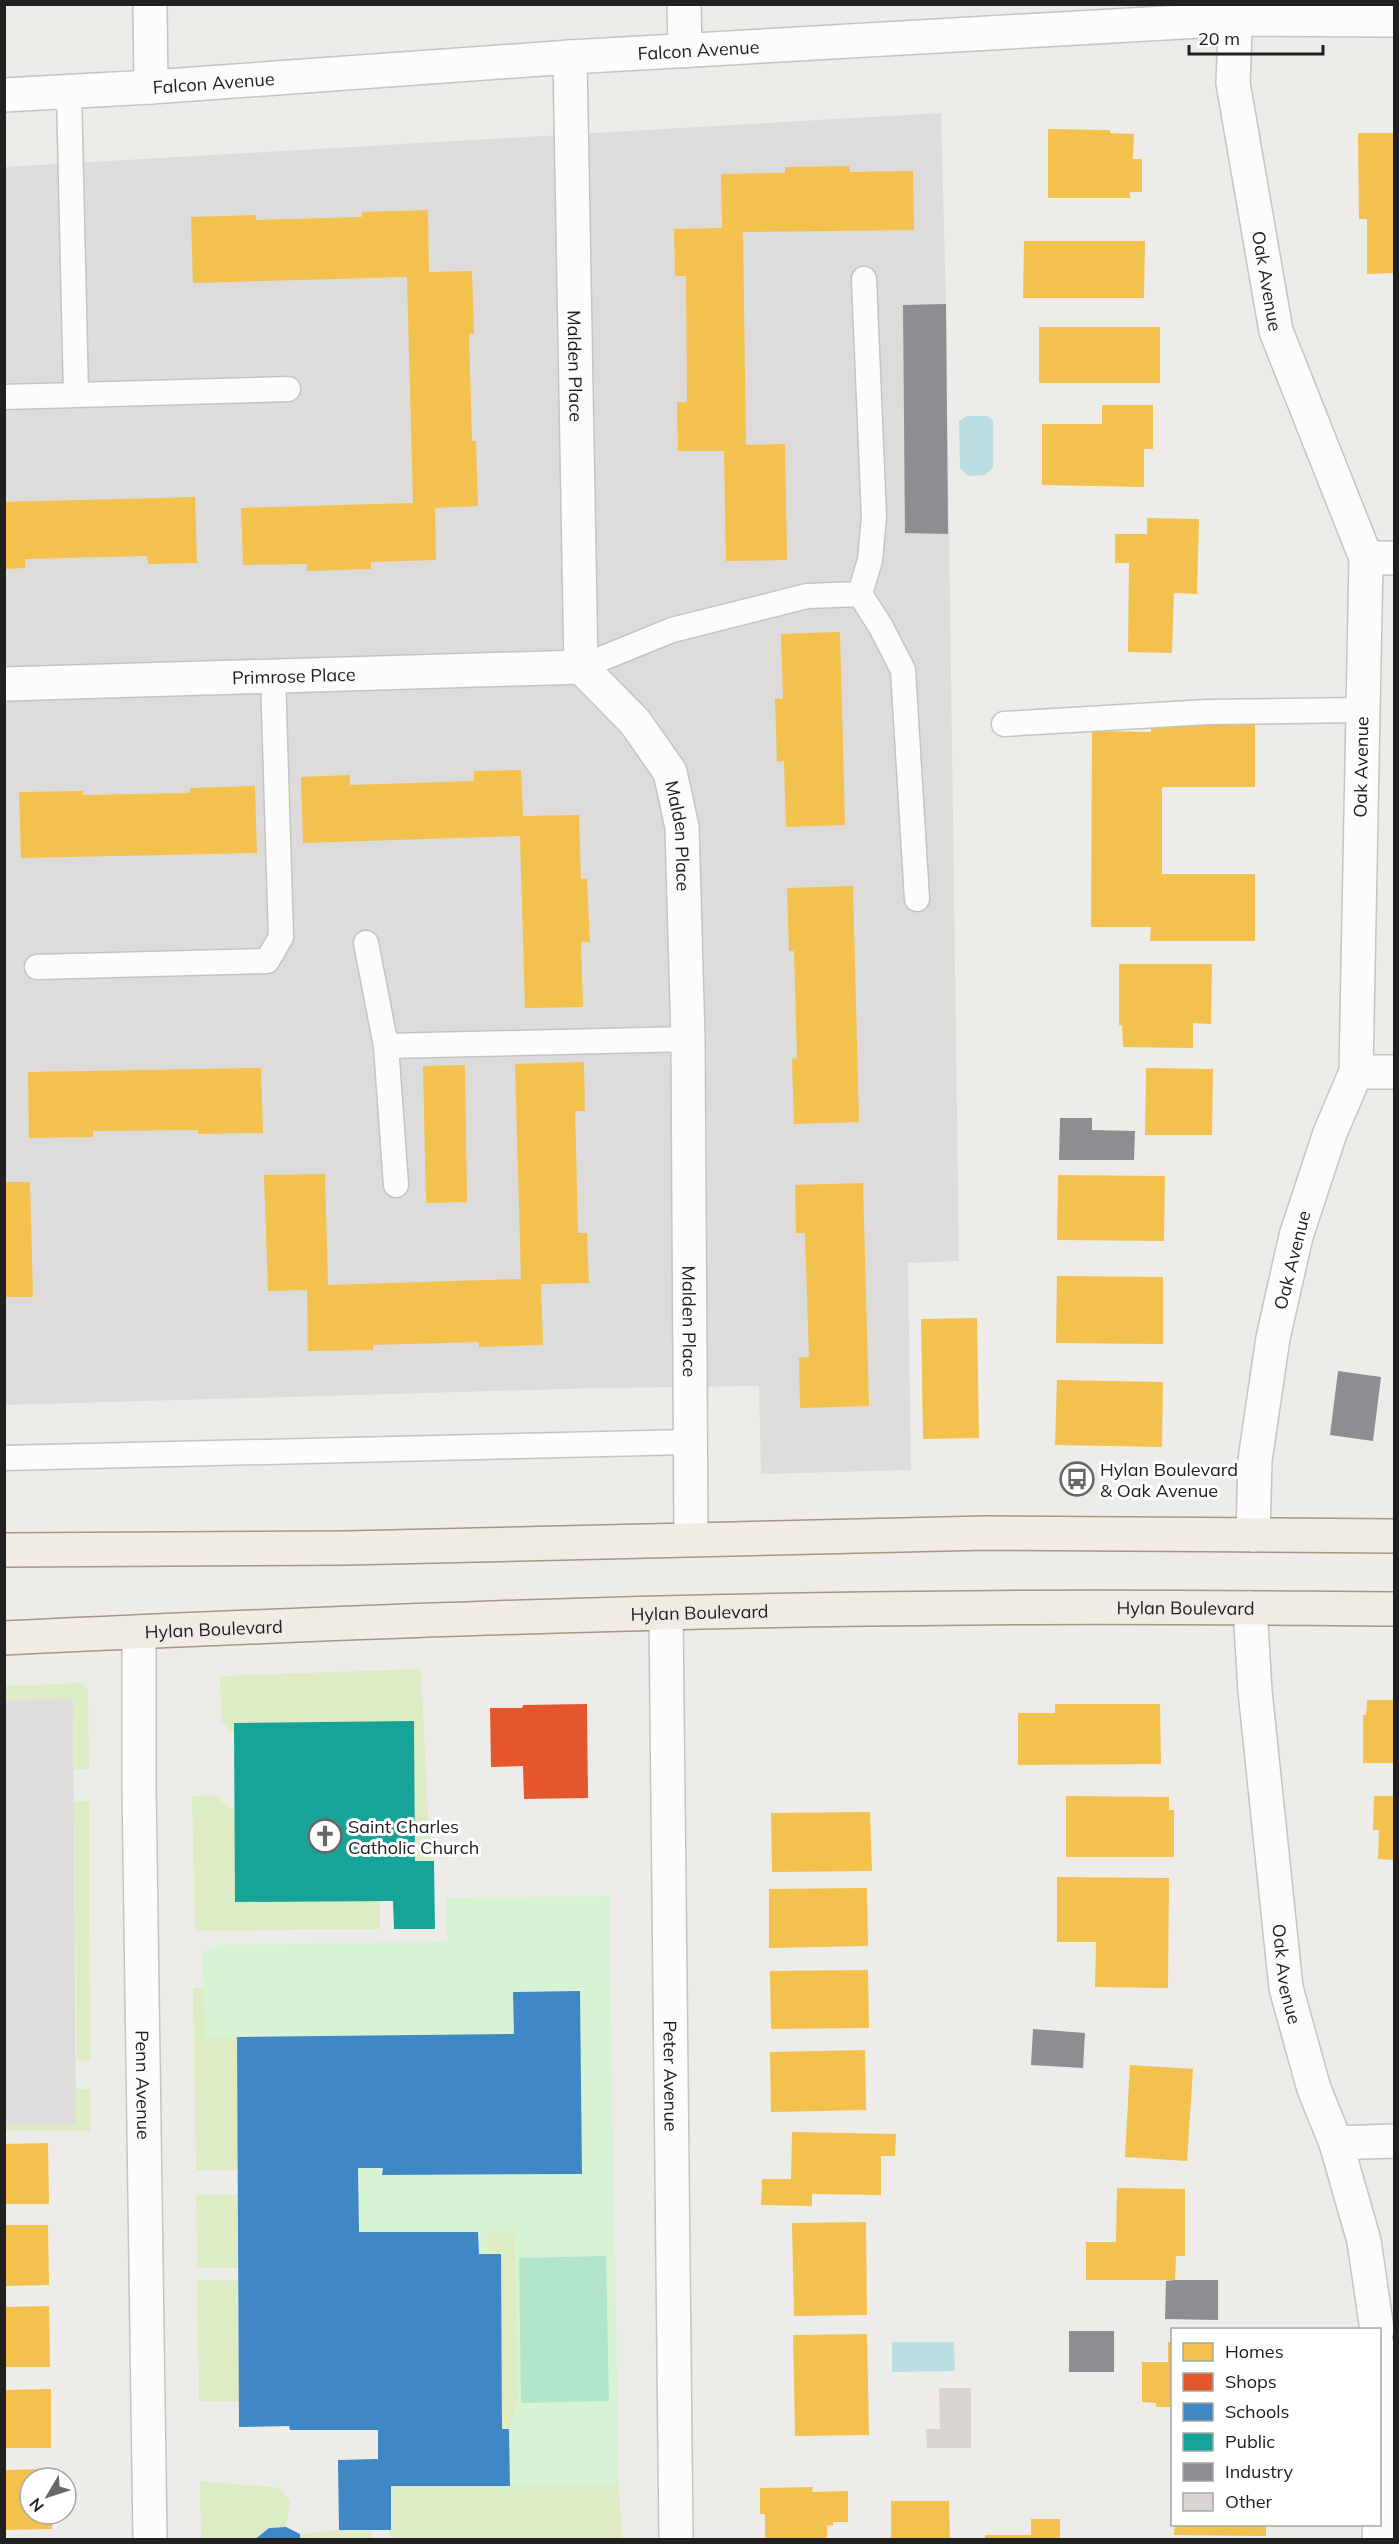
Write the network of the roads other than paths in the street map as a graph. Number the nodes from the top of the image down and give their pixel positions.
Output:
1 (150, 4) edge
2 (684, 4) edge
3 (1235, 12) edge
4 (1395, 20) edge
5 (685, 51) junction
6 (570, 57) junction
7 (151, 87) junction
8 (69, 92) junction
9 (4, 95) edge
10 (864, 279) dead end
11 (288, 389) dead end
12 (76, 395) junction
13 (4, 397) edge
14 (1380, 558) edge
15 (860, 594) junction
16 (581, 667) junction
17 (273, 676) junction
18 (4, 684) edge
19 (1363, 710) junction
20 (1004, 724) dead end
21 (917, 899) dead end
22 (366, 943) dead end
23 (37, 967) dead end
24 (688, 1039) junction
25 (386, 1046) junction
26 (1356, 1072) junction
27 (1395, 1072) edge
28 (396, 1185) dead end
29 (689, 1442) junction
30 (4, 1458) edge
31 (1253, 1535) junction
32 (1395, 1536) edge
33 (691, 1539) junction
34 (4, 1550) edge
35 (1250, 1608) junction
36 (1395, 1609) edge
37 (666, 1614) junction
38 (139, 1632) junction
39 (4, 1638) edge
40 (1395, 2142) edge
41 (1336, 2143) junction
42 (1377, 2328) edge
43 (1381, 2388) edge
44 (1381, 2502) edge
45 (150, 2540) edge
46 (676, 2540) edge

1 - 7 street
2 - 5 street
3 - 4 street, Falcon Avenue
3 - 5 street, Falcon Avenue
3 - 14 street, Oak Avenue
5 - 6 street, Falcon Avenue
6 - 7 street, Falcon Avenue
6 - 16 street, Malden Place
7 - 8 street, Falcon Avenue
8 - 9 street, Falcon Avenue
8 - 12 lane
10 - 15 lane
11 - 12 lane
12 - 13 lane
14 - 19 street, Oak Avenue
15 - 16 lane
15 - 21 lane
16 - 17 street, Primrose Place
16 - 24 street, Malden Place
17 - 18 street, Primrose Place
17 - 23 lane
19 - 20 lane
19 - 26 street, Oak Avenue
22 - 25 lane
24 - 25 lane
24 - 29 street, Malden Place
25 - 28 lane
26 - 27 street
26 - 31 street, Oak Avenue
29 - 30 lane
29 - 33 street, Malden Place
31 - 32 main road
31 - 33 main road
33 - 34 main road
35 - 36 main road, Hylan Boulevard
35 - 37 main road, Hylan Boulevard
35 - 41 street, Oak Avenue
37 - 38 main road, Hylan Boulevard
37 - 46 street, Peter Avenue
38 - 39 main road, Hylan Boulevard
38 - 45 street, Penn Avenue
40 - 41 street
41 - 42 street, Oak Avenue
43 - 44 street

